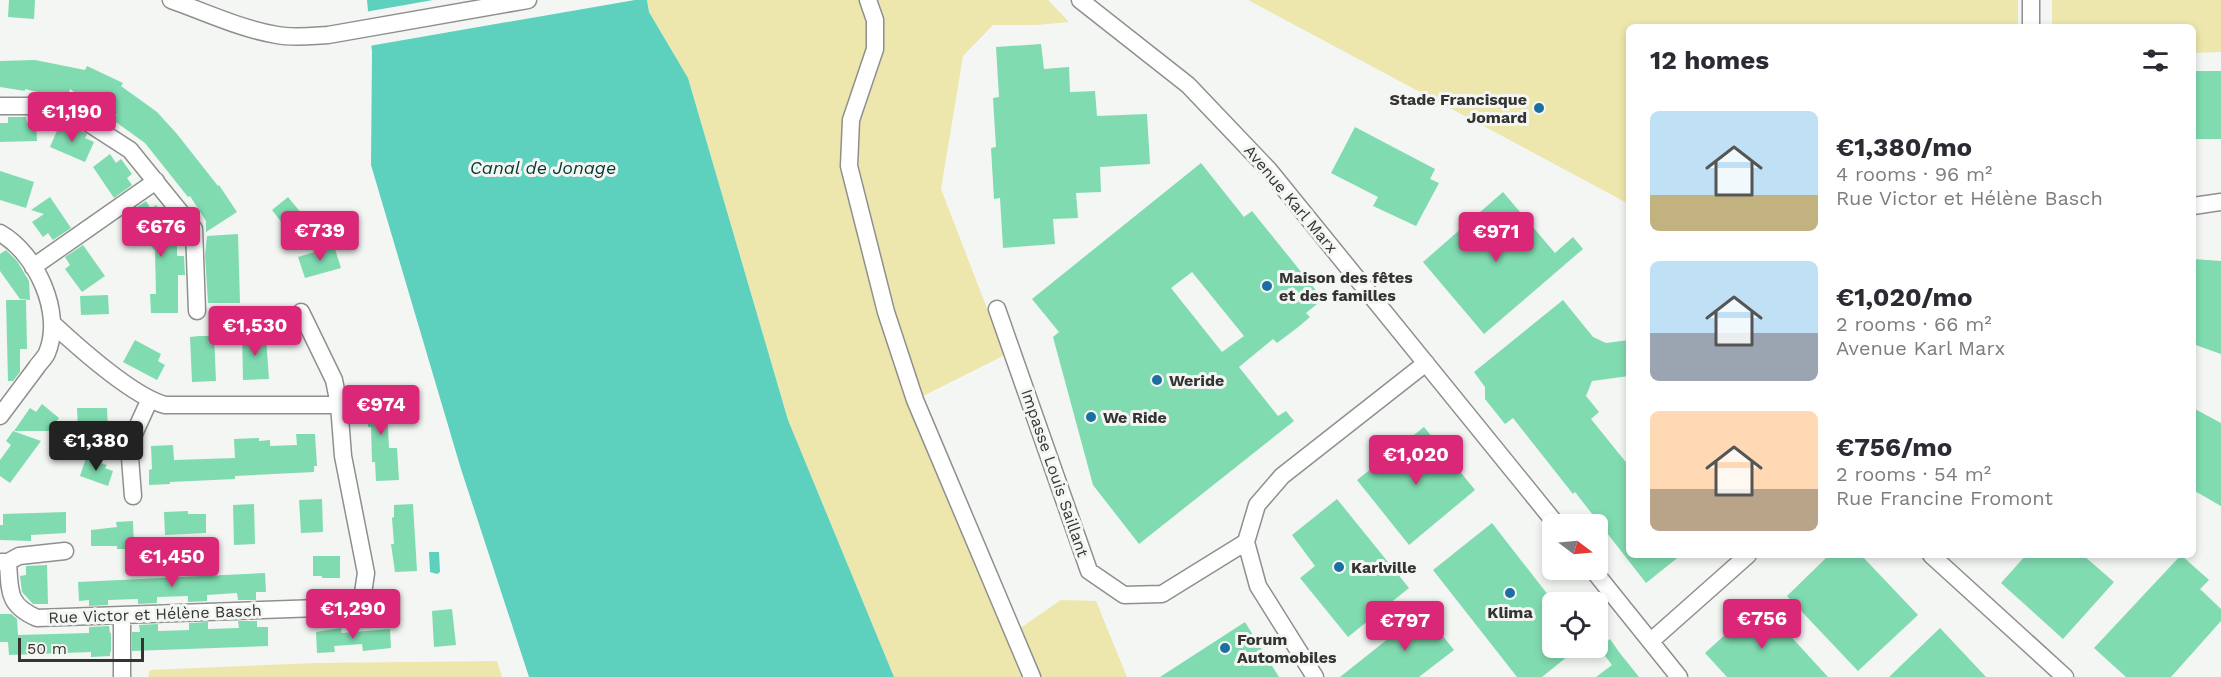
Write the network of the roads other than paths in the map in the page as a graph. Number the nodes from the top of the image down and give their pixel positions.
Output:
1 (171, 0) edge
2 (528, 0) edge
3 (868, 0) edge
4 (2031, 0) edge
5 (1086, 3) edge
6 (2031, 24) edge
7 (0, 106) edge
8 (156, 181) junction
9 (2221, 202) edge
10 (2196, 206) edge
11 (0, 233) edge
12 (33, 267) junction
13 (997, 309) dead end
14 (197, 311) dead end
15 (301, 312) dead end
16 (53, 324) junction
17 (1426, 363) junction
18 (149, 401) junction
19 (339, 405) junction
20 (0, 416) edge
21 (133, 496) dead end
22 (1548, 514) edge
23 (1246, 542) junction
24 (65, 551) dead end
25 (1746, 558) edge
26 (1933, 558) edge
27 (4, 562) edge
28 (1601, 580) edge
29 (122, 615) junction
30 (1651, 641) junction
31 (122, 677) edge
32 (1032, 677) edge
33 (1315, 677) edge
34 (1679, 677) edge
35 (2065, 677) edge

1 - 2 street
3 - 32 street
4 - 6 street
5 - 17 street, Avenue Karl Marx
7 - 8 street
8 - 12 street
8 - 14 street
9 - 10 street
11 - 12 street
12 - 16 street
13 - 23 street, Impasse Louis Saillant
15 - 19 street, Rue Victor et Hélène Basch
16 - 18 street
16 - 20 street
17 - 22 street, Avenue Karl Marx
17 - 23 street
18 - 19 street
18 - 21 street
19 - 29 street, Rue Victor et Hélène Basch
23 - 33 street
24 - 27 street, Rue Victor et Hélène Basch
25 - 30 street
26 - 35 street
27 - 29 street, Rue Victor et Hélène Basch
28 - 30 street
29 - 31 street
30 - 34 street

